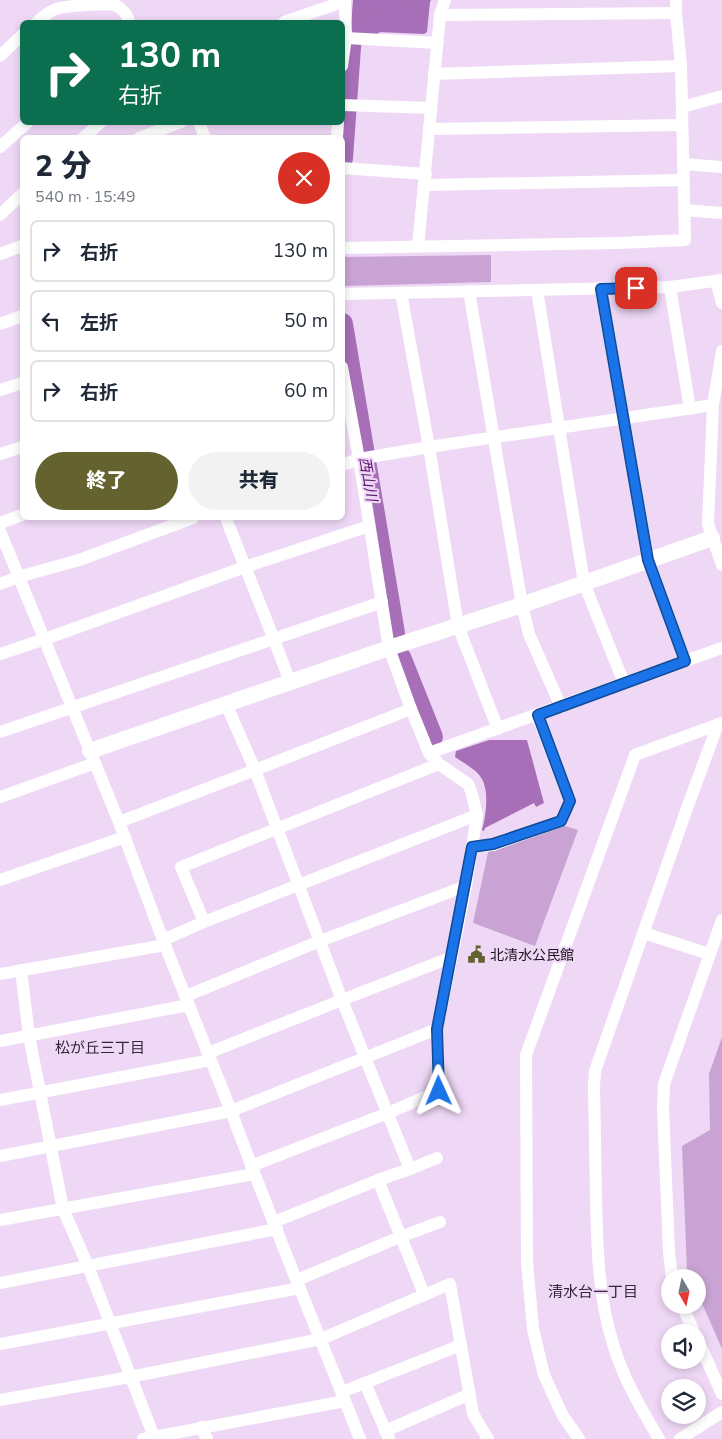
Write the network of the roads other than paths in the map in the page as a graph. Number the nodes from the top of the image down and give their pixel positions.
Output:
1 (445, 0) edge
2 (676, 6) edge
3 (440, 15) junction
4 (39, 20) edge
5 (129, 20) edge
6 (290, 20) edge
7 (20, 38) edge
8 (346, 38) junction
9 (438, 43) junction
10 (345, 45) edge
11 (0, 56) edge
12 (680, 66) junction
13 (434, 74) junction
14 (722, 96) edge
15 (345, 105) edge
16 (682, 107) junction
17 (431, 108) junction
18 (25, 125) edge
19 (98, 125) edge
20 (173, 125) edge
21 (682, 125) junction
22 (430, 129) junction
23 (86, 135) edge
24 (147, 135) edge
25 (0, 147) edge
26 (683, 164) junction
27 (722, 167) edge
28 (345, 168) edge
29 (425, 180) junction
30 (683, 180) junction
31 (20, 196) edge
32 (684, 210) junction
33 (722, 213) edge
34 (0, 215) edge
35 (418, 246) junction
36 (20, 247) edge
37 (345, 248) edge
38 (0, 254) edge
39 (719, 281) edge
40 (670, 287) junction
41 (601, 289) junction
42 (536, 290) junction
43 (469, 291) junction
44 (401, 293) junction
45 (345, 294) edge
46 (722, 303) edge
47 (20, 317) edge
48 (0, 324) edge
49 (722, 351) edge
50 (20, 384) edge
51 (0, 390) edge
52 (346, 400) edge
53 (713, 405) junction
54 (690, 409) junction
55 (623, 419) junction
56 (559, 427) junction
57 (493, 438) junction
58 (429, 447) junction
59 (20, 448) edge
60 (0, 454) edge
61 (359, 459) junction
62 (345, 464) edge
63 (20, 516) edge
64 (188, 520) edge
65 (227, 520) edge
66 (0, 523) edge
67 (369, 526) junction
68 (0, 530) edge
69 (712, 538) junction
70 (648, 560) junction
71 (722, 565) edge
72 (244, 567) junction
73 (18, 577) junction
74 (584, 583) junction
75 (0, 584) edge
76 (382, 602) junction
77 (522, 605) junction
78 (458, 626) junction
79 (274, 638) junction
80 (45, 639) junction
81 (388, 648) junction
82 (722, 648) edge
83 (0, 654) edge
84 (685, 661) junction
85 (290, 682) junction
86 (624, 683) junction
87 (226, 704) junction
88 (561, 706) junction
89 (72, 707) junction
90 (411, 709) junction
91 (538, 715) junction
92 (720, 724) edge
93 (498, 729) junction
94 (0, 732) edge
95 (430, 753) junction
96 (93, 757) junction
97 (439, 764) junction
98 (255, 770) junction
99 (0, 797) edge
100 (477, 816) junction
101 (119, 822) junction
102 (277, 828) junction
103 (125, 837) junction
104 (472, 847) junction
105 (0, 880) edge
106 (299, 886) junction
107 (466, 886) junction
108 (722, 920) edge
109 (204, 922) junction
110 (644, 933) junction
111 (320, 942) junction
112 (164, 943) junction
113 (709, 954) junction
114 (452, 957) junction
115 (21, 970) junction
116 (0, 974) edge
117 (342, 1000) junction
118 (187, 1001) junction
119 (437, 1029) junction
120 (29, 1036) junction
121 (0, 1041) edge
122 (209, 1056) junction
123 (365, 1057) junction
124 (40, 1093) junction
125 (0, 1100) edge
126 (231, 1111) junction
127 (388, 1113) junction
128 (51, 1147) junction
129 (0, 1156) edge
130 (437, 1158) dead end
131 (410, 1169) junction
132 (252, 1170) junction
133 (378, 1180) junction
134 (63, 1209) junction
135 (0, 1220) edge
136 (440, 1222) dead end
137 (275, 1226) junction
138 (400, 1237) junction
139 (88, 1266) junction
140 (671, 1269) edge
141 (0, 1283) edge
142 (299, 1284) junction
143 (424, 1294) junction
144 (110, 1324) junction
145 (321, 1339) junction
146 (0, 1344) edge
147 (462, 1345) junction
148 (706, 1358) edge
149 (130, 1377) junction
150 (365, 1382) junction
151 (470, 1394) junction
152 (722, 1394) edge
153 (343, 1396) junction
154 (0, 1400) edge
155 (722, 1412) edge
156 (201, 1427) junction
157 (387, 1435) edge
158 (149, 1438) edge
159 (207, 1439) edge
160 (360, 1439) edge
161 (488, 1439) edge
162 (579, 1439) edge
163 (660, 1439) edge
164 (680, 1439) edge

1 - 3 street
2 - 3 street
2 - 12 street
3 - 9 street
4 - 5 street
6 - 8 street
7 - 11 street
8 - 9 street
8 - 10 street
9 - 13 street
12 - 13 street
12 - 16 street
13 - 17 street
14 - 16 street
15 - 17 street
16 - 21 street
17 - 22 street
18 - 25 street
19 - 23 street
20 - 24 street
21 - 22 street
21 - 26 street
22 - 29 street
26 - 27 street
26 - 30 street
28 - 29 street
29 - 30 street
29 - 35 street
30 - 32 street
31 - 34 street
32 - 33 street
32 - 35 street
35 - 37 street
36 - 38 street
39 - 40 street
39 - 46 street
40 - 41 street
40 - 54 street
41 - 42 street
41 - 55 street
42 - 43 street
42 - 56 street
43 - 44 street
43 - 57 street
44 - 45 street
44 - 58 street
47 - 48 street
49 - 53 street
50 - 51 street
52 - 61 street
53 - 54 street
53 - 69 street
54 - 55 street
55 - 56 street
55 - 70 street
56 - 57 street
56 - 74 street
57 - 58 street
57 - 77 street
58 - 61 street
58 - 78 street
59 - 60 street
61 - 62 street
61 - 67 street
63 - 66 street
64 - 73 street
65 - 72 street
67 - 72 street
67 - 76 street
68 - 73 street
69 - 70 street
69 - 71 street
70 - 74 street
70 - 84 street
72 - 79 street
72 - 80 street
73 - 75 street
73 - 80 street
74 - 77 street
74 - 86 street
76 - 79 street
76 - 81 street
77 - 78 street
77 - 88 street
78 - 81 street
78 - 93 street
79 - 85 street
79 - 89 street
80 - 83 street
80 - 89 street
81 - 85 street
81 - 90 street
82 - 84 street
84 - 86 street
85 - 87 street
86 - 88 street
87 - 96 street
87 - 98 street
88 - 91 street
89 - 94 street
89 - 96 street
90 - 95 street
90 - 98 street
91 - 93 street
91 - 104 street
92 - 110 street
92 - 162 street
93 - 95 street
95 - 97 street
96 - 99 street
96 - 101 street
97 - 100 street
97 - 102 street
98 - 101 street
98 - 102 street
100 - 104 street
100 - 106 street
101 - 103 street
102 - 106 street
102 - 109 street
103 - 105 street
103 - 112 street
104 - 107 street
106 - 109 street
106 - 111 street
107 - 111 street
107 - 114 street
108 - 113 street
109 - 112 street
110 - 113 street
110 - 163 street
111 - 117 street
111 - 118 street
112 - 115 street
112 - 118 street
113 - 140 street
114 - 117 street
114 - 119 street
115 - 116 street
115 - 120 street
117 - 122 street
117 - 123 street
118 - 120 street
118 - 122 street
119 - 123 street
119 - 127 street
120 - 121 street
120 - 124 street
122 - 124 street
122 - 126 street
123 - 126 street
123 - 127 street
124 - 125 street
124 - 128 street
126 - 128 street
126 - 132 street
127 - 131 street
127 - 132 street
128 - 129 street
128 - 134 street
130 - 131 street
131 - 133 street
132 - 134 street
132 - 137 street
133 - 137 street
133 - 138 street
134 - 135 street
134 - 139 street
136 - 138 street
137 - 139 street
137 - 142 street
138 - 142 street
138 - 143 street
139 - 141 street
139 - 144 street
142 - 144 street
142 - 145 street
143 - 145 street
143 - 147 street
144 - 146 street
144 - 149 street
145 - 149 street
145 - 153 street
147 - 150 street
147 - 151 street
148 - 152 street
149 - 154 street
149 - 158 street
150 - 153 street
150 - 157 street
151 - 157 street
151 - 161 street
153 - 156 street
153 - 160 street
155 - 164 street
156 - 158 street
156 - 159 street

